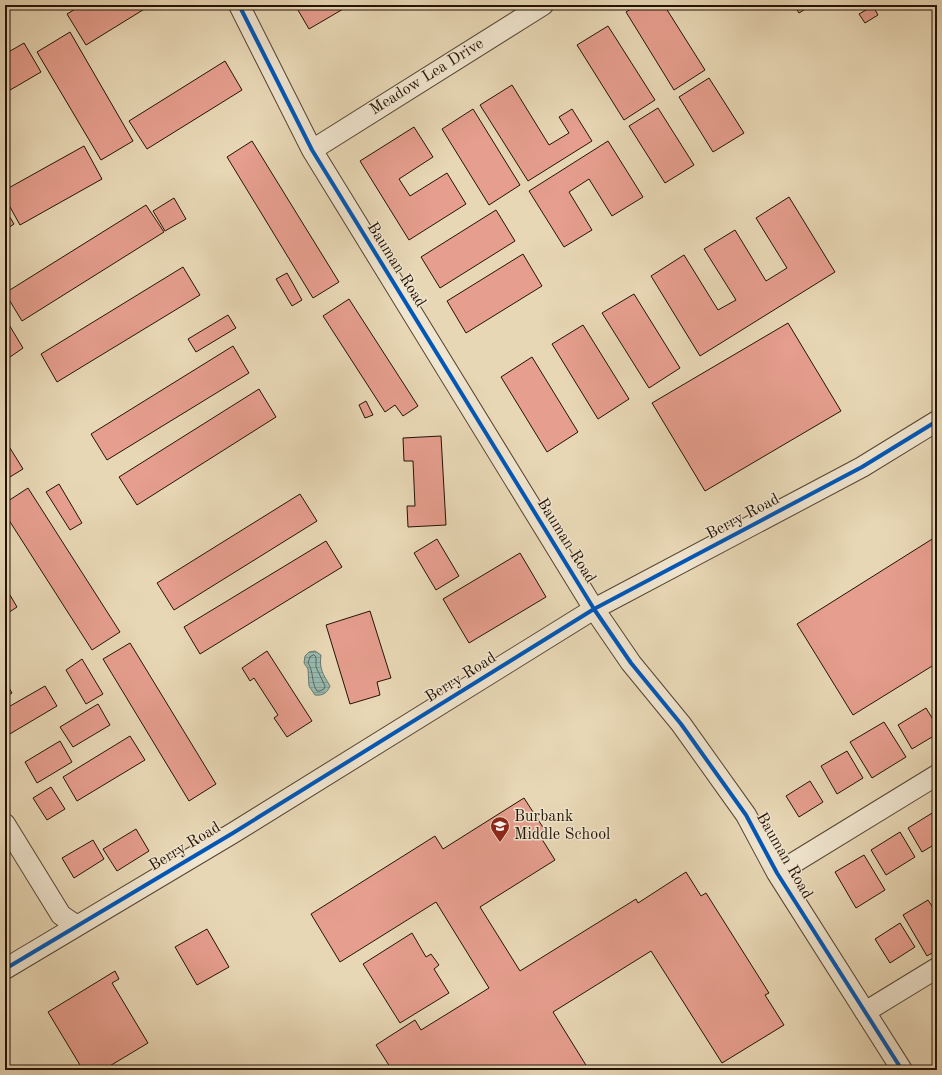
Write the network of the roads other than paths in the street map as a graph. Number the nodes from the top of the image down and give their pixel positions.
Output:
1 (239, 5) edge
2 (543, 5) edge
3 (312, 150) junction
4 (937, 422) edge
5 (594, 609) junction
6 (937, 774) edge
7 (5, 824) edge
8 (777, 873) junction
9 (77, 926) junction
10 (937, 968) edge
11 (5, 969) edge
12 (865, 1012) junction
13 (902, 1070) edge

1 - 3 street, Bauman Road
2 - 3 street, Meadow Lea Drive
3 - 5 street, Bauman Road
4 - 5 street, Berry Road
5 - 8 street, Bauman Road
5 - 9 street, Berry Road
6 - 8 street
7 - 9 street
8 - 12 street, Bauman Road
9 - 11 street, Berry Road
10 - 12 street
12 - 13 street, Bauman Road

